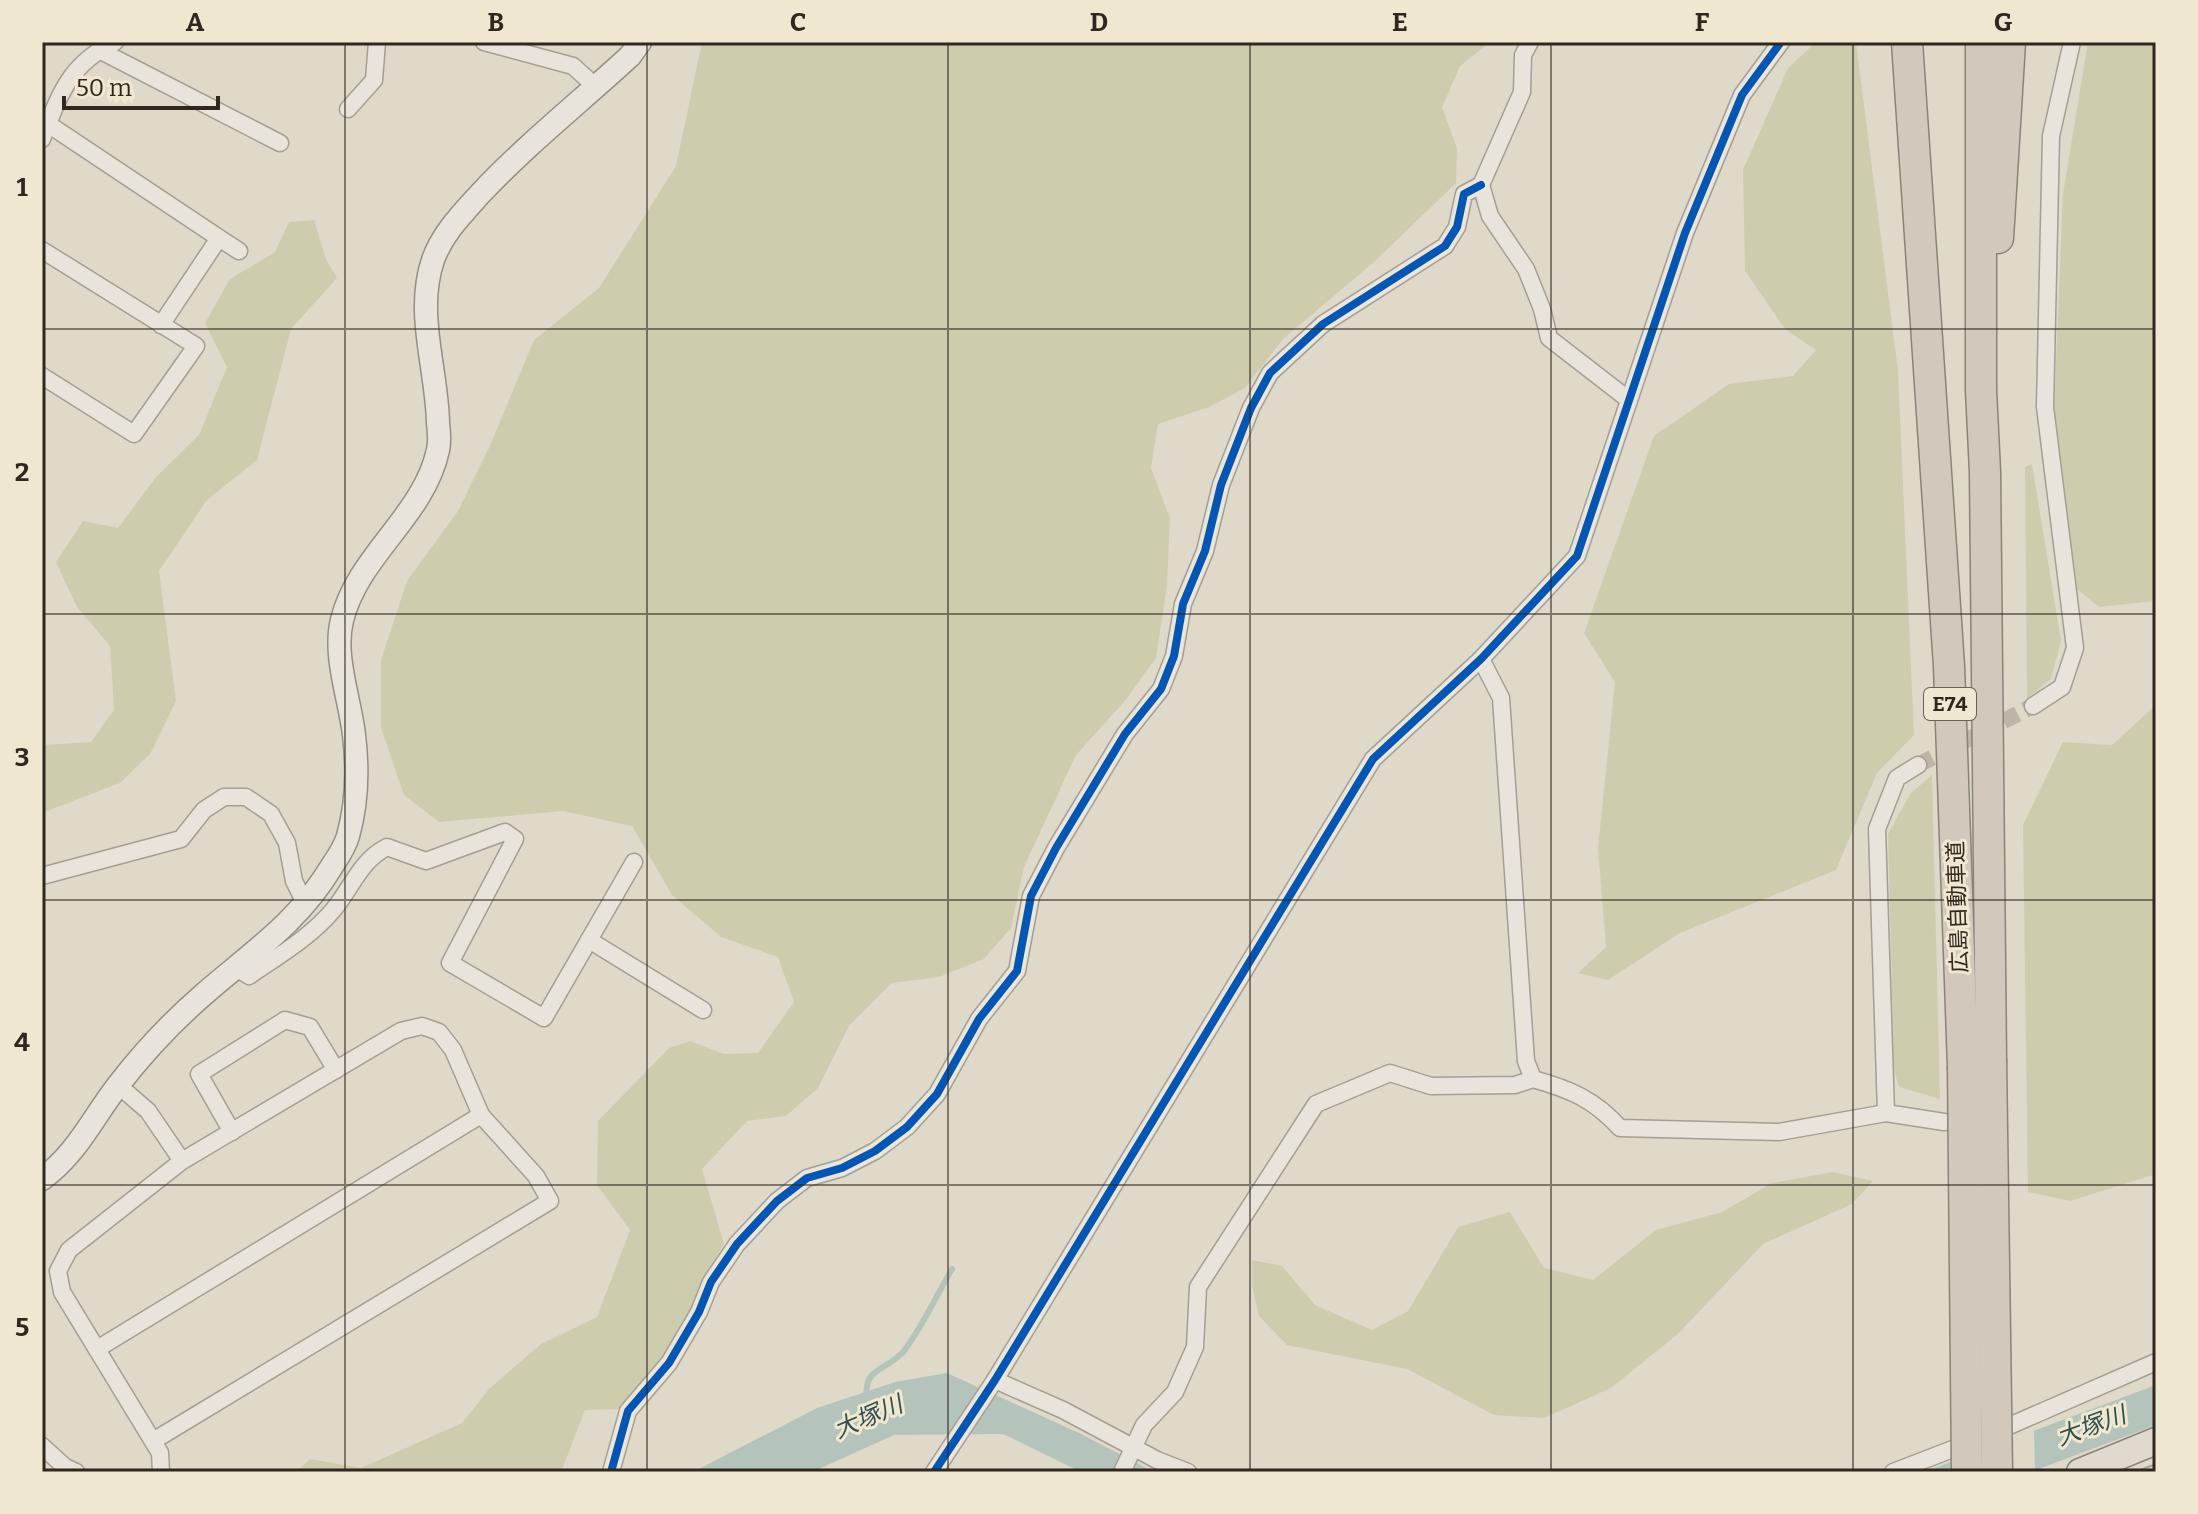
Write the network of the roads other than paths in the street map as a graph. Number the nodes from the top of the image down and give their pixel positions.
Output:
1 (115, 42) edge
2 (377, 42) edge
3 (484, 42) edge
4 (640, 42) edge
5 (1530, 42) edge
6 (1781, 42) edge
7 (1890, 42) edge
8 (1907, 42) edge
9 (1981, 42) edge
10 (2010, 42) edge
11 (2072, 42) edge
12 (99, 50) junction
13 (596, 87) junction
14 (348, 109) dead end
15 (45, 131) edge
16 (280, 143) dead end
17 (1481, 185) junction
18 (219, 238) junction
19 (42, 250) edge
20 (239, 251) dead end
21 (161, 325) junction
22 (1926, 342) junction
23 (42, 376) edge
24 (1629, 400) junction
25 (1985, 472) junction
26 (1481, 659) junction
27 (2033, 706) tunnel mouth
28 (1918, 765) tunnel mouth
29 (634, 862) dead end
30 (42, 876) edge
31 (305, 903) junction
32 (589, 940) junction
33 (236, 968) junction
34 (703, 1010) dead end
35 (1977, 1063) junction
36 (336, 1070) junction
37 (1533, 1079) junction
38 (118, 1085) junction
39 (1886, 1113) junction
40 (481, 1115) junction
41 (1944, 1122) dead end
42 (232, 1132) junction
43 (182, 1161) junction
44 (42, 1179) edge
45 (97, 1349) junction
46 (2156, 1362) edge
47 (991, 1385) junction
48 (153, 1441) junction
49 (2156, 1441) edge
50 (42, 1446) edge
51 (1130, 1451) junction
52 (76, 1472) edge
53 (161, 1472) edge
54 (611, 1472) edge
55 (934, 1472) edge
56 (1122, 1472) edge
57 (1188, 1472) edge
58 (1893, 1472) edge
59 (1967, 1472) edge
60 (1997, 1472) edge
61 (2080, 1472) edge

1 - 12 street
2 - 14 street
3 - 13 street
4 - 13 street
5 - 17 street
6 - 24 street
7 - 22 highway
8 - 22 highway
9 - 25 highway
10 - 25 highway
11 - 27 street
12 - 15 street
12 - 16 street
13 - 31 street
15 - 18 street
17 - 24 street
17 - 54 street
18 - 20 street
18 - 21 street
19 - 21 street
21 - 23 street
22 - 35 highway, 広島自動車道 / E74
24 - 26 street
25 - 35 highway, 広島自動車道 / E74
26 - 37 street
26 - 47 street
28 - 39 street
29 - 32 street
30 - 31 street
31 - 33 street
32 - 33 street
32 - 34 street
33 - 38 street
35 - 59 highway, 広島自動車道 / E74, bridge
35 - 60 highway, 広島自動車道 / E74, bridge
36 - 40 street
36 - 42 street
36 - 42 street
37 - 39 street
37 - 51 street
38 - 43 street
38 - 44 street
39 - 41 street
40 - 45 street
40 - 48 street
42 - 43 street
43 - 45 street
45 - 48 street
46 - 58 street
47 - 51 street
47 - 55 street
48 - 53 street
49 - 61 main road
50 - 52 street
51 - 56 street
51 - 57 street

